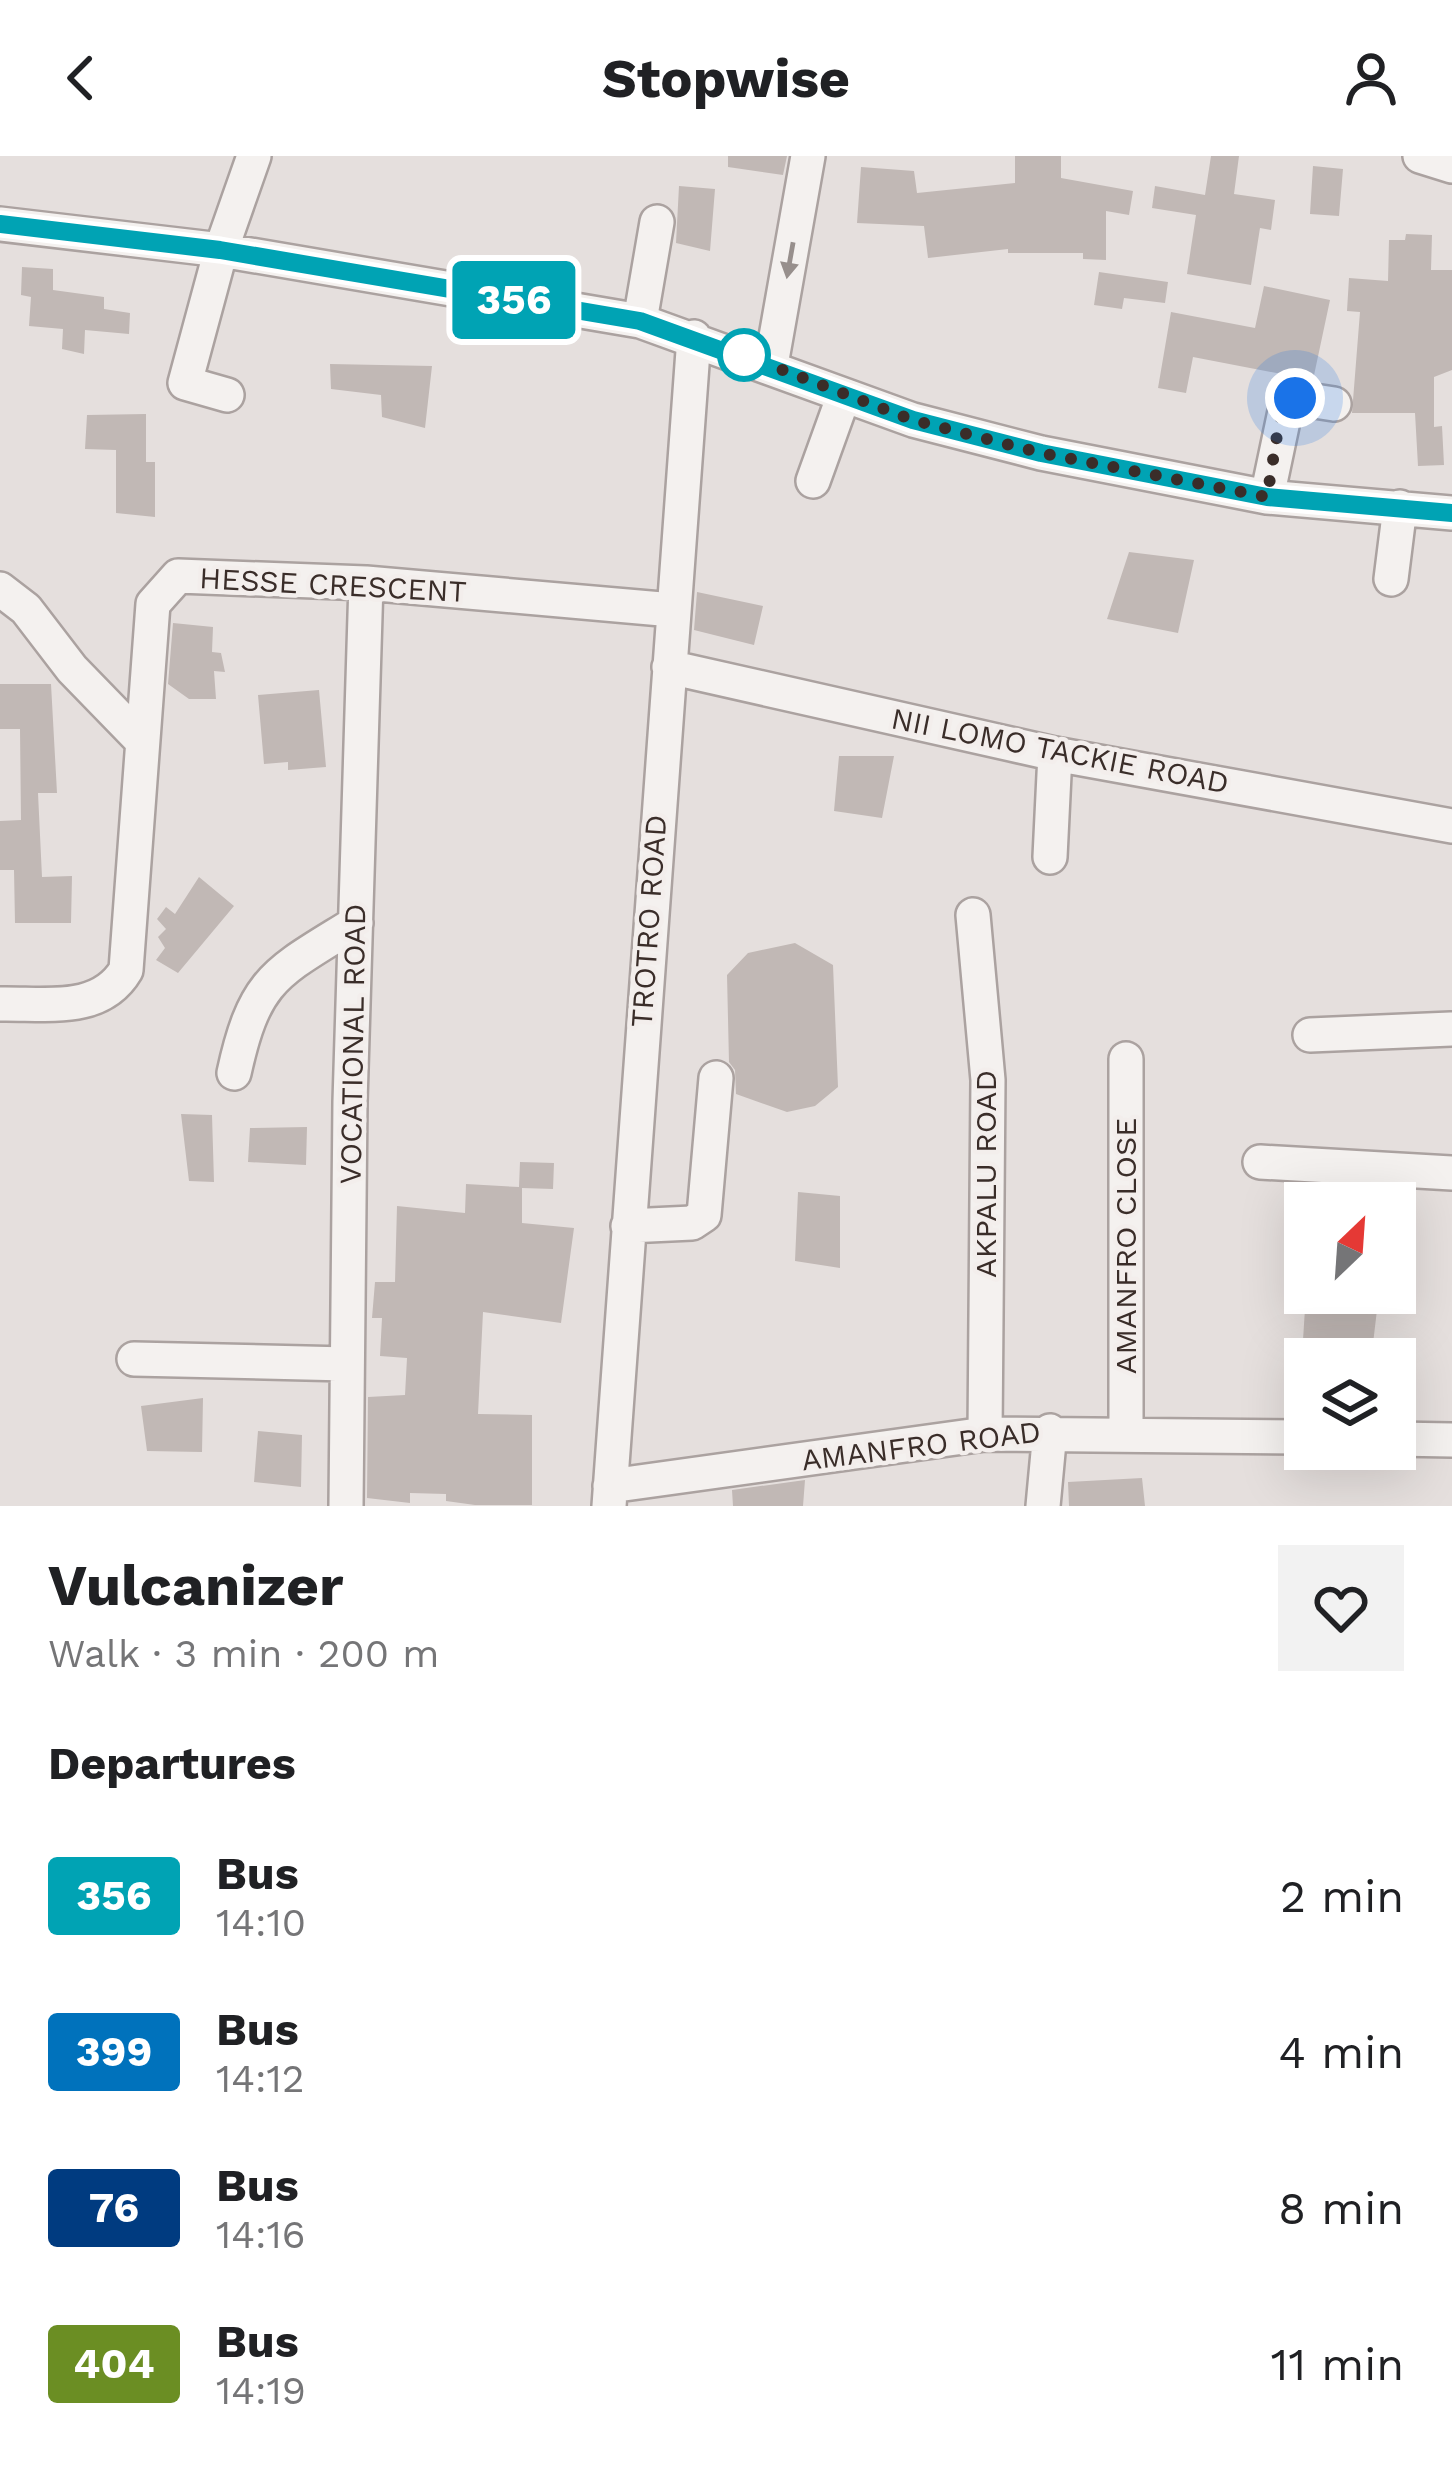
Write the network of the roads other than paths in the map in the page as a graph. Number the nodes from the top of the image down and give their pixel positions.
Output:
1 (254, 156) edge
2 (808, 156) edge
3 (1420, 156) edge
4 (1452, 166) edge
5 (657, 222) dead end
6 (0, 224) edge
7 (220, 250) junction
8 (640, 321) junction
9 (694, 337) junction
10 (771, 365) junction
11 (227, 394) dead end
12 (844, 395) junction
13 (1334, 404) dead end
14 (813, 481) dead end
15 (1267, 497) junction
16 (1400, 507) junction
17 (1452, 513) edge
18 (1391, 578) dead end
19 (366, 583) junction
20 (0, 589) edge
21 (673, 610) junction
22 (669, 667) junction
23 (140, 740) junction
24 (1055, 754) junction
25 (1452, 826) edge
26 (1051, 857) dead end
27 (973, 915) dead end
28 (356, 923) junction
29 (0, 1004) edge
30 (1452, 1014) edge
31 (1452, 1031) edge
32 (1310, 1035) dead end
33 (1126, 1059) dead end
34 (234, 1073) dead end
35 (716, 1078) dead end
36 (1260, 1162) dead end
37 (1452, 1173) edge
38 (628, 1226) junction
39 (134, 1359) dead end
40 (347, 1364) junction
41 (1049, 1431) junction
42 (1126, 1433) junction
43 (985, 1434) junction
44 (1284, 1437) edge
45 (1416, 1439) edge
46 (1452, 1440) edge
47 (610, 1496) edge
48 (346, 1506) edge
49 (1043, 1506) edge

1 - 7 street
2 -> 10 street
3 - 4 street
5 - 8 street
6 - 7 street
7 - 8 street
7 - 11 street
8 - 9 street
9 - 10 street
9 - 21 street, TROTRO ROAD
10 - 12 street
12 - 14 street
12 - 15 street
13 - 15 street
15 - 16 street
16 - 17 street
16 - 18 street
19 - 21 street, HESSE CRESCENT
19 - 23 street, HESSE CRESCENT
19 - 28 street, VOCATIONAL ROAD
20 - 23 street
21 - 22 street, TROTRO ROAD
22 - 24 street, NII LOMO TACKIE ROAD
22 - 38 street, TROTRO ROAD
23 - 29 street, HESSE CRESCENT
24 - 25 street, NII LOMO TACKIE ROAD
24 - 26 street
27 - 43 street, AKPALU ROAD
28 - 34 street
28 - 40 street, VOCATIONAL ROAD
30 - 31 street
31 - 32 street
33 - 42 street, AMANFRO CLOSE
35 - 38 street
36 - 37 street
38 - 47 street, TROTRO ROAD
39 - 40 street
40 - 48 street, VOCATIONAL ROAD
41 - 42 street, AMANFRO ROAD
41 - 43 street, AMANFRO ROAD
41 - 49 street
42 - 44 street, AMANFRO ROAD
43 - 47 street, AMANFRO ROAD
45 - 46 street

